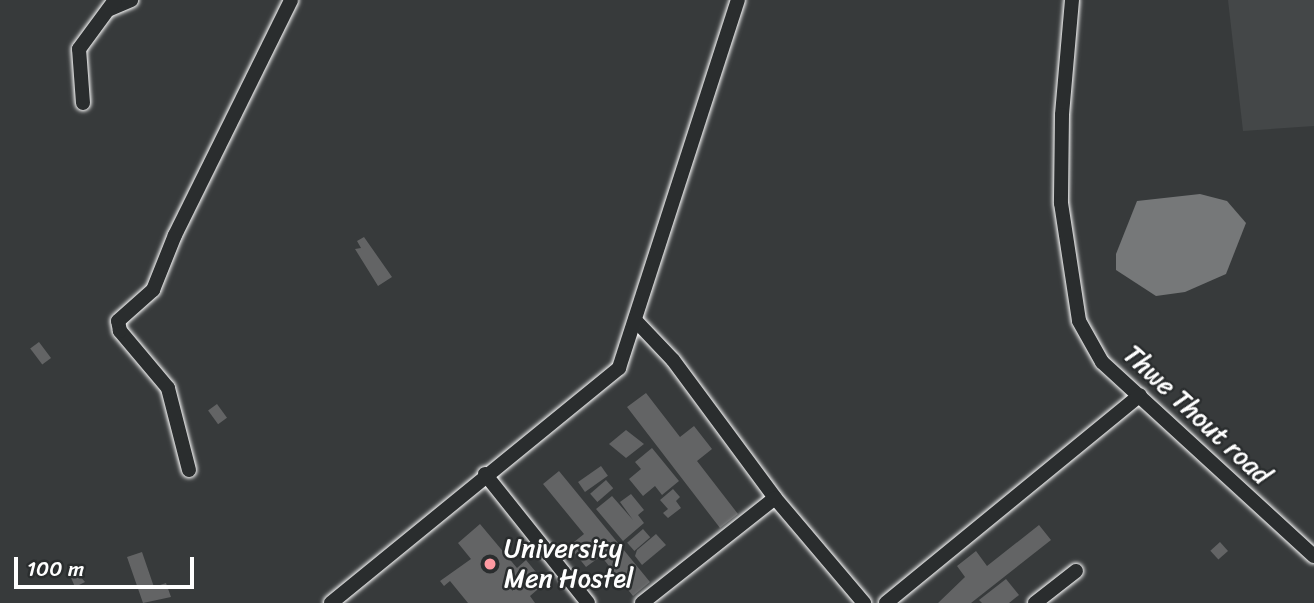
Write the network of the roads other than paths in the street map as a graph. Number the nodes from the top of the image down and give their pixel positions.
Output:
1 (131, 0) edge
2 (291, 0) edge
3 (738, 0) edge
4 (1072, 0) edge
5 (112, 5) edge
6 (83, 103) dead end
7 (635, 320) junction
8 (1140, 395) junction
9 (190, 470) dead end
10 (485, 474) junction
11 (775, 498) junction
12 (1314, 556) edge
13 (1076, 571) dead end
14 (331, 603) edge
15 (588, 603) edge
16 (642, 603) edge
17 (864, 603) edge
18 (886, 603) edge
19 (1035, 603) edge

1 - 5 street
2 - 9 street
3 - 7 street
4 - 8 street, Thwe Thout road
5 - 6 street
7 - 10 street
7 - 11 street
8 - 12 street, Thwe Thout road
8 - 18 street
10 - 14 street
10 - 15 street
11 - 16 street
11 - 17 street
13 - 19 street

